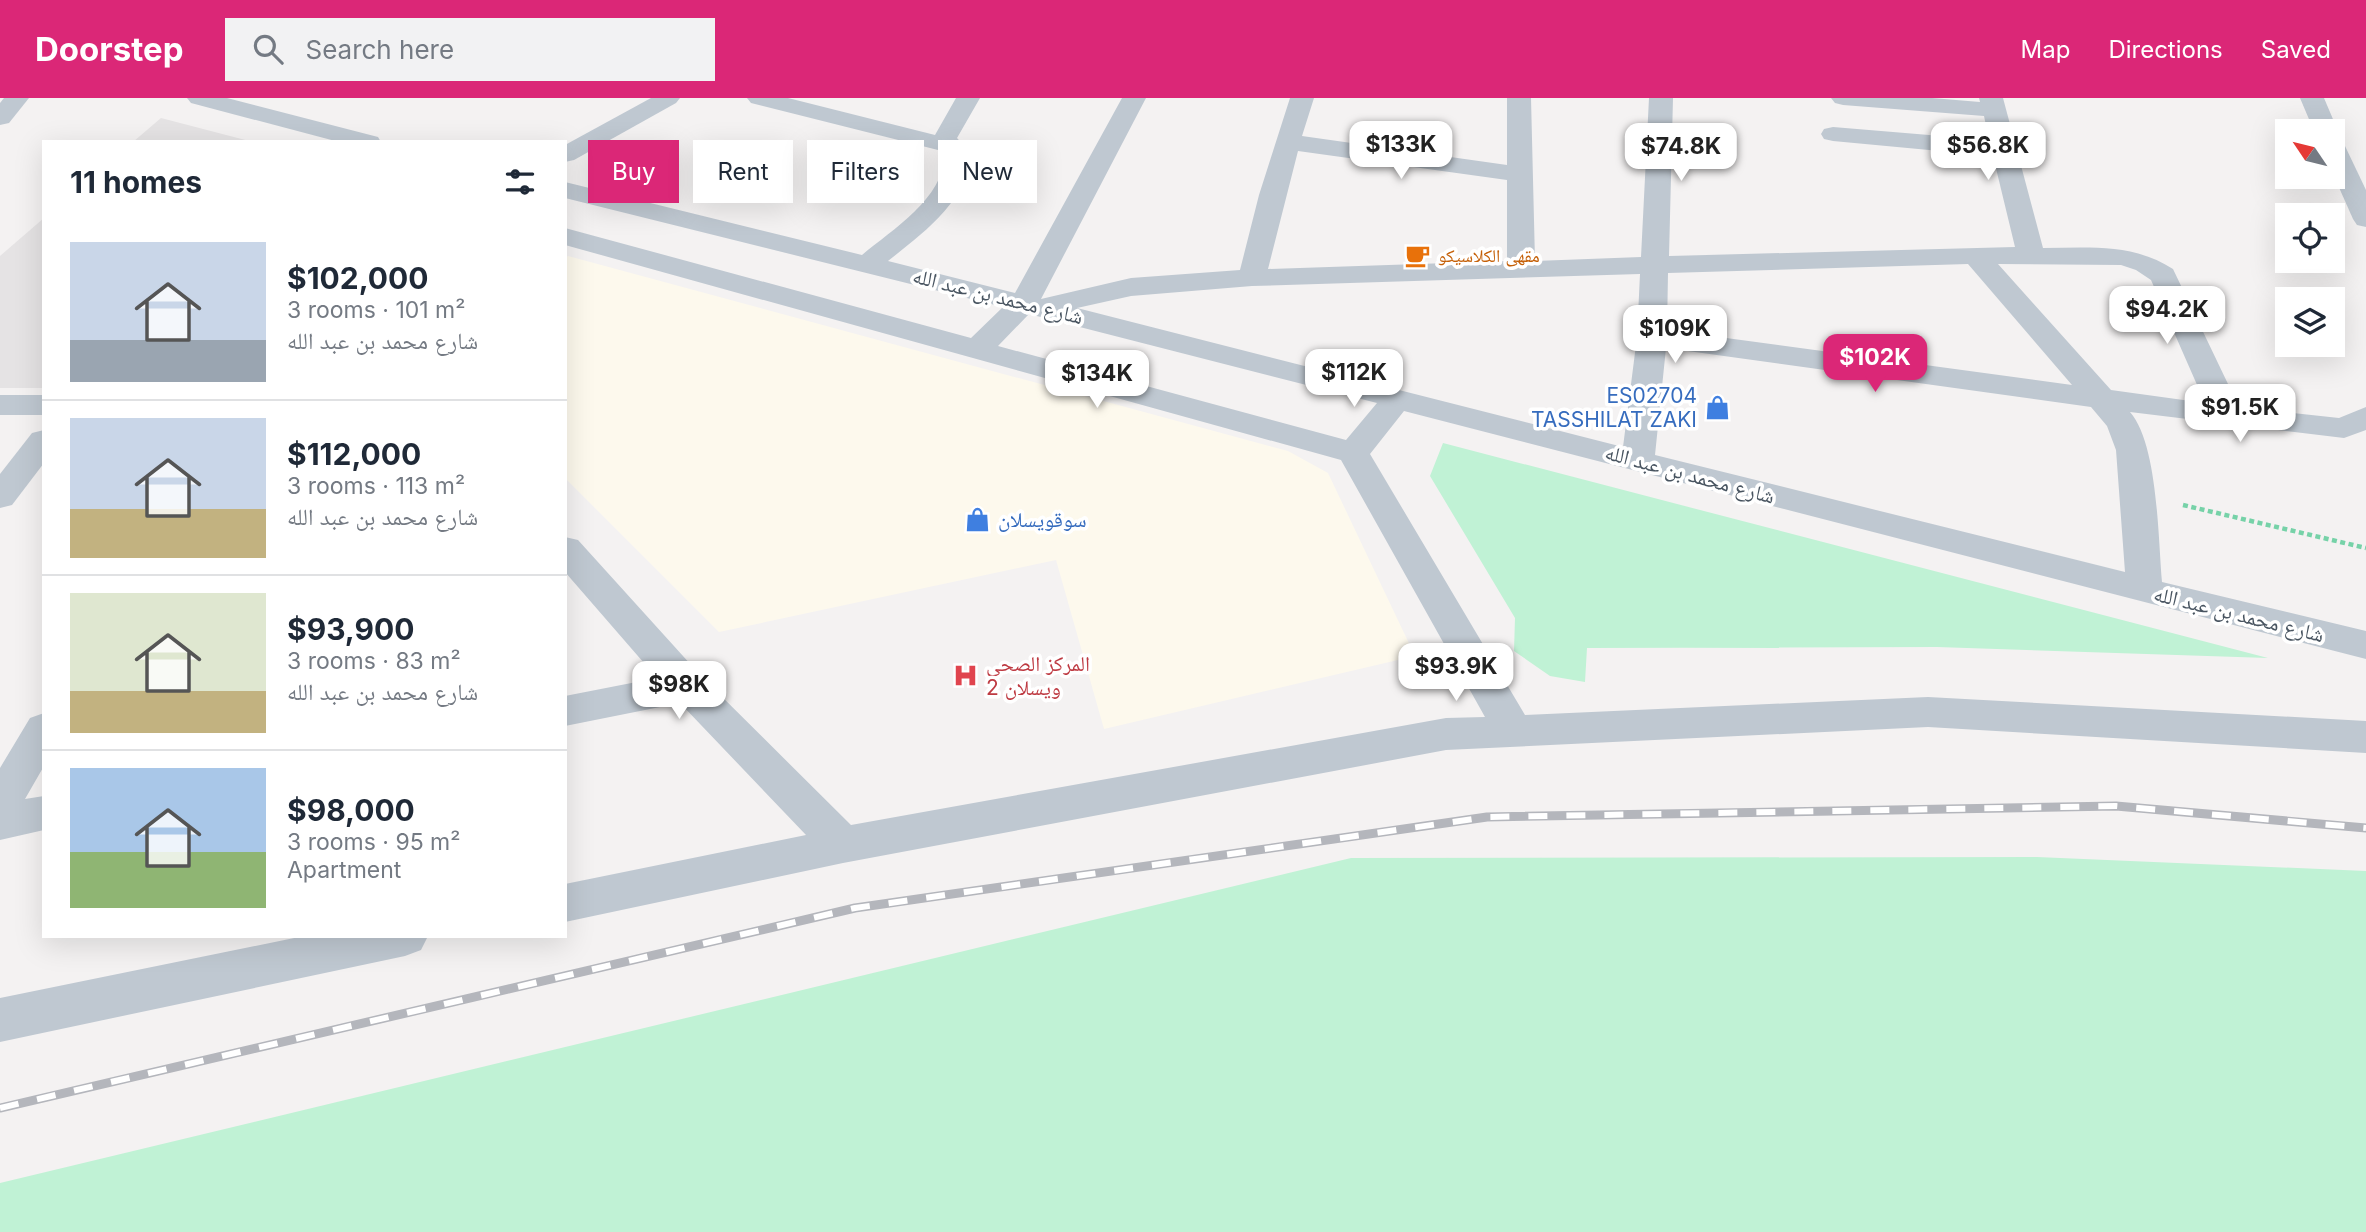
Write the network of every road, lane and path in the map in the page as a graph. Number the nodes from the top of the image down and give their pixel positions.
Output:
1 (17, 98) edge
2 (199, 98) edge
3 (668, 98) edge
4 (759, 98) edge
5 (836, 98) edge
6 (968, 98) edge
7 (1134, 98) edge
8 (1303, 98) edge
9 (1519, 98) edge
10 (1661, 98) edge
11 (1843, 98) edge
12 (2312, 98) edge
13 (1992, 104) edge
14 (814, 113) junction
15 (0, 118) edge
16 (2321, 119) edge
17 (1833, 134) dead end
18 (361, 140) edge
19 (946, 140) edge
20 (1289, 142) junction
21 (938, 143) edge
22 (2004, 149) junction
23 (567, 154) edge
24 (2345, 173) edge
25 (1520, 174) junction
26 (938, 199) edge
27 (573, 200) edge
28 (655, 214) junction
29 (2366, 219) edge
30 (567, 237) edge
31 (1975, 255) junction
32 (2031, 255) junction
33 (660, 262) junction
34 (869, 263) junction
35 (1655, 266) junction
36 (1521, 271) junction
37 (1252, 278) junction
38 (1035, 304) junction
39 (1652, 337) junction
40 (978, 349) junction
41 (1397, 399) junction
42 (2105, 400) junction
43 (0, 405) edge
44 (42, 405) edge
45 (2227, 416) junction
46 (2366, 417) edge
47 (42, 443) edge
48 (1353, 453) junction
49 (1638, 460) junction
50 (2135, 494) junction
51 (0, 497) edge
52 (2366, 548) edge
53 (572, 565) edge
54 (2145, 591) junction
55 (2366, 645) edge
56 (688, 687) junction
57 (567, 710) edge
58 (1514, 731) junction
59 (42, 732) edge
60 (2366, 737) edge
61 (0, 805) edge
62 (42, 813) edge
63 (0, 822) edge
64 (843, 845) junction
65 (567, 903) edge
66 (395, 938) edge
67 (0, 1020) edge

1 - 15 street
2 - 18 street
3 - 23 street
4 - 14 street
5 - 14 street
6 - 19 street
7 - 38 street
8 - 20 street
9 - 25 street
10 - 35 street
11 - 13 street
12 - 16 street
13 - 22 street
14 - 21 street
17 - 22 street
20 - 25 street
20 - 37 street
22 - 32 street
24 - 29 street
25 - 36 street
26 - 34 street
27 - 28 street, شارع محمد بن عبد الله
28 - 33 street
28 - 34 street, شارع محمد بن عبد الله
30 - 33 street
31 - 32 street
31 - 35 street
31 - 42 street
32 - 45 street
33 - 40 street
34 - 38 street, شارع محمد بن عبد الله
35 - 36 street
35 - 39 street
36 - 37 street
37 - 38 street
38 - 40 street
38 - 41 street, شارع محمد بن عبد الله
39 - 42 street
39 - 49 street
40 - 48 street
41 - 48 street
41 - 49 street, شارع محمد بن عبد الله
42 - 45 street
42 - 50 street
43 - 44 street
45 - 46 street
47 - 51 street
48 - 58 street
49 - 54 street, شارع محمد بن عبد الله
50 - 52 path
50 - 54 street
53 - 56 street
54 - 55 street, شارع محمد بن عبد الله
56 - 57 street
56 - 64 street
58 - 60 street
58 - 64 street
59 - 61 street
62 - 63 street
64 - 65 street
66 - 67 street

